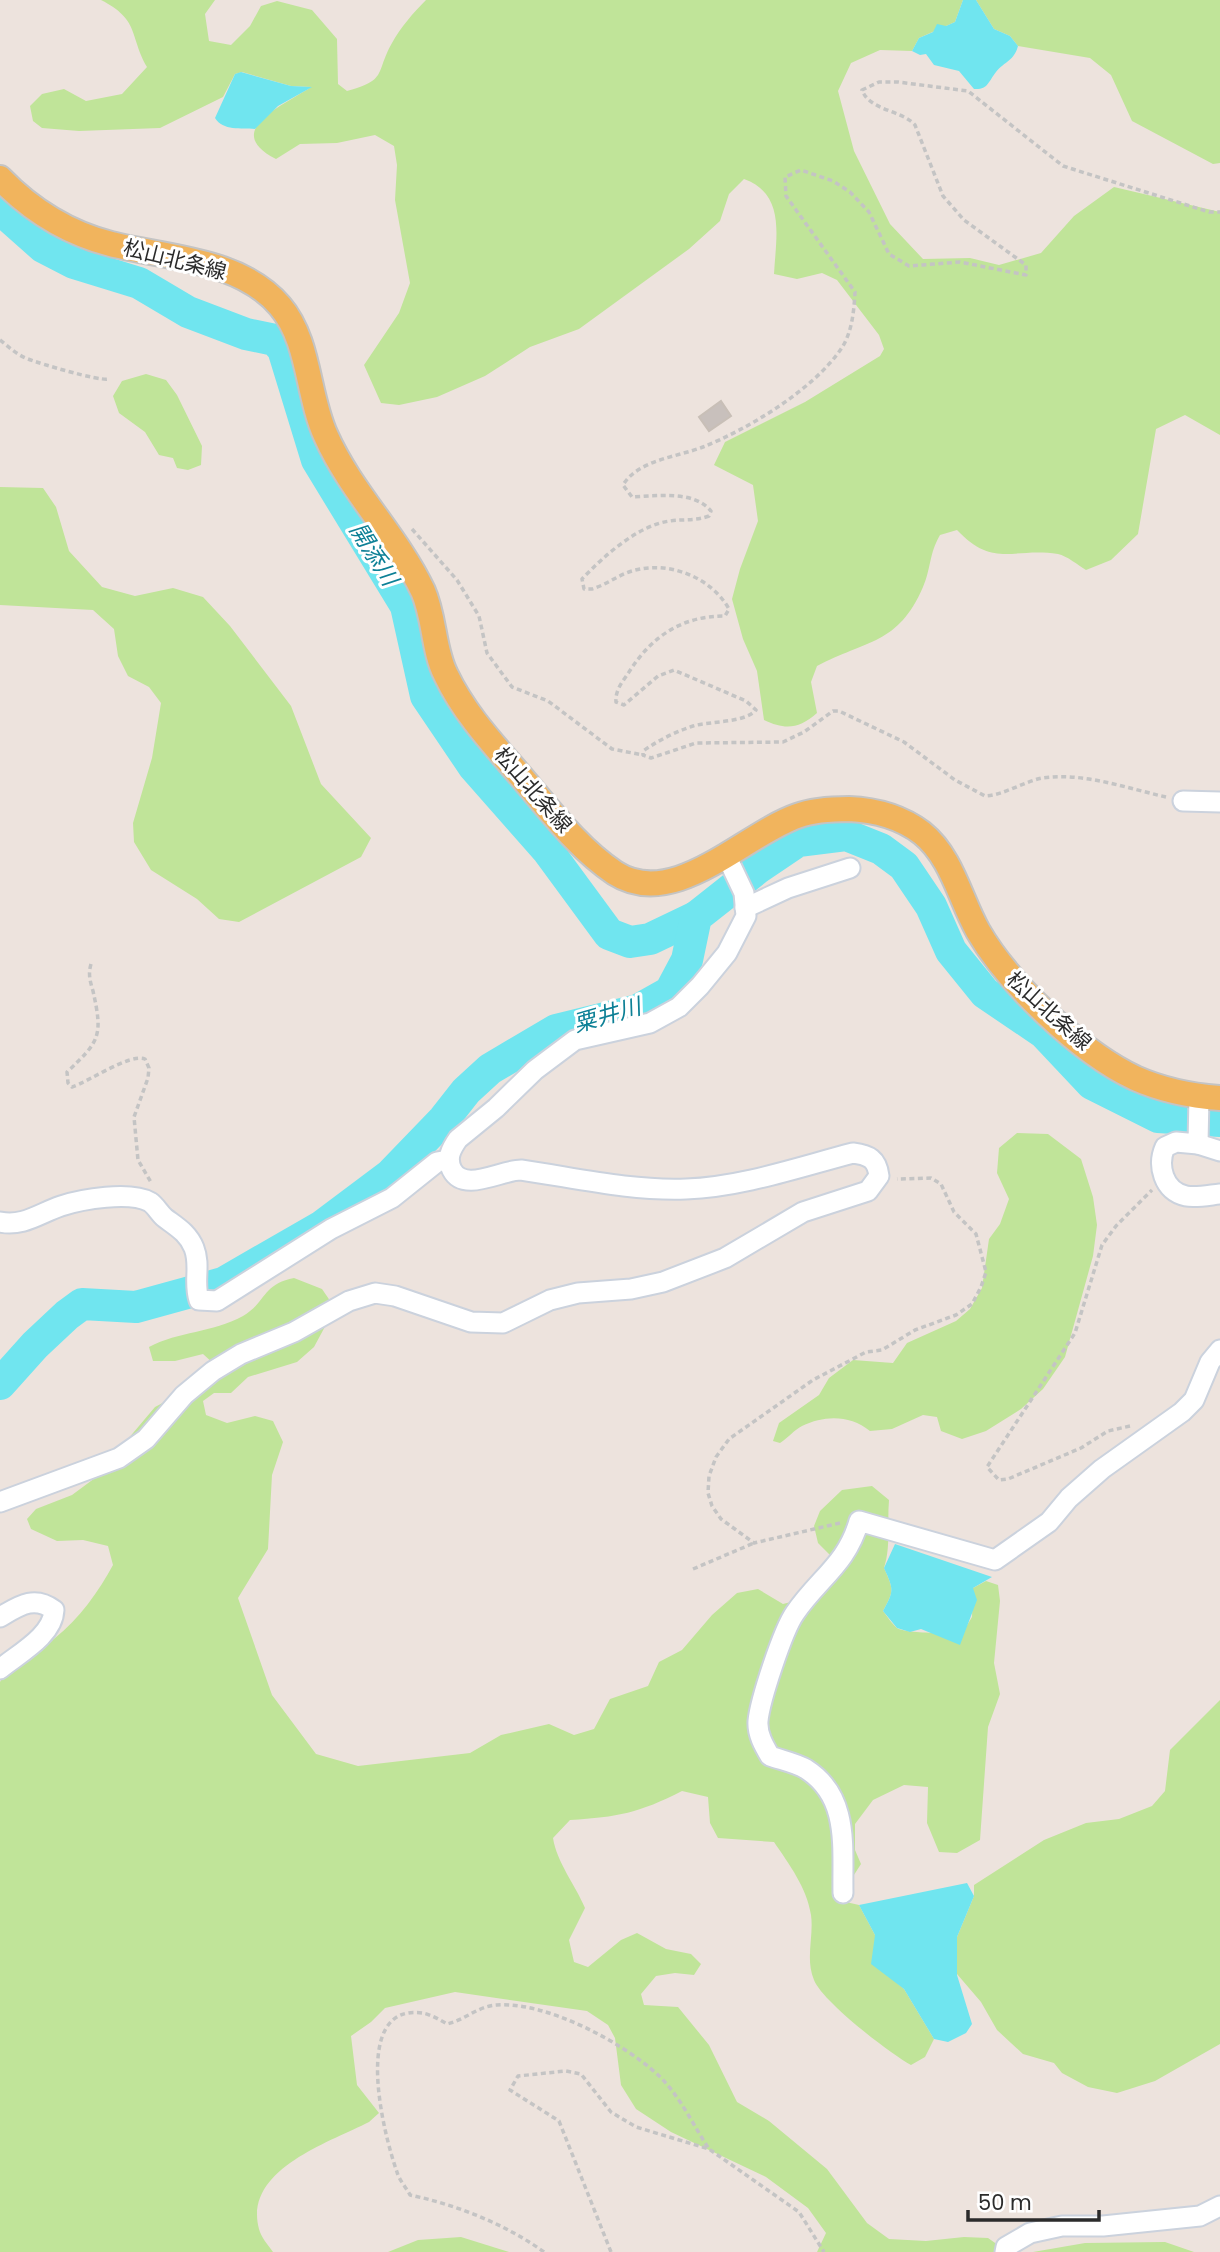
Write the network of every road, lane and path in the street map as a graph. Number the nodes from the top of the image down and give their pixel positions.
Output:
1 (0, 178) edge
2 (1220, 212) edge
3 (0, 340) edge
4 (108, 379) dead end
5 (407, 523) dead end
6 (643, 755) junction
7 (1183, 801) joint
8 (1220, 802) edge
9 (730, 862) junction
10 (850, 868) dead end
11 (744, 900) junction
12 (91, 964) dead end
13 (1206, 1102) edge
14 (1198, 1141) junction
15 (1220, 1152) edge
16 (448, 1160) junction
17 (879, 1176) junction
18 (1165, 1180) junction
19 (1220, 1194) edge
20 (152, 1203) junction
21 (0, 1222) edge
22 (1220, 1350) edge
23 (1164, 1423) junction
24 (0, 1502) edge
25 (859, 1521) junction
26 (754, 1544) junction
27 (693, 1569) dead end
28 (0, 1617) edge
29 (0, 1669) edge
30 (843, 1893) dead end
31 (709, 2149) junction
32 (1220, 2206) edge
33 (544, 2252) edge
34 (611, 2252) edge
35 (824, 2252) edge
36 (1005, 2252) edge

1 - 9 main road, 松山北条線
2 - 6 path
3 - 4 path
5 - 6 path
6 - 7 path
7 - 8 street
9 - 11 street
9 - 13 main road, 松山北条線
10 - 11 street
11 - 16 street
12 - 20 path
13 - 14 street
14 - 15 street
14 - 18 street
16 - 17 street
16 - 20 street
17 - 24 street
17 - 26 path
18 - 19 street
18 - 23 path
20 - 21 street
22 - 23 street
23 - 25 street
25 - 26 path
25 - 30 street
26 - 27 path
28 - 29 street
31 - 33 path
31 - 34 path
31 - 35 path
32 - 36 street

